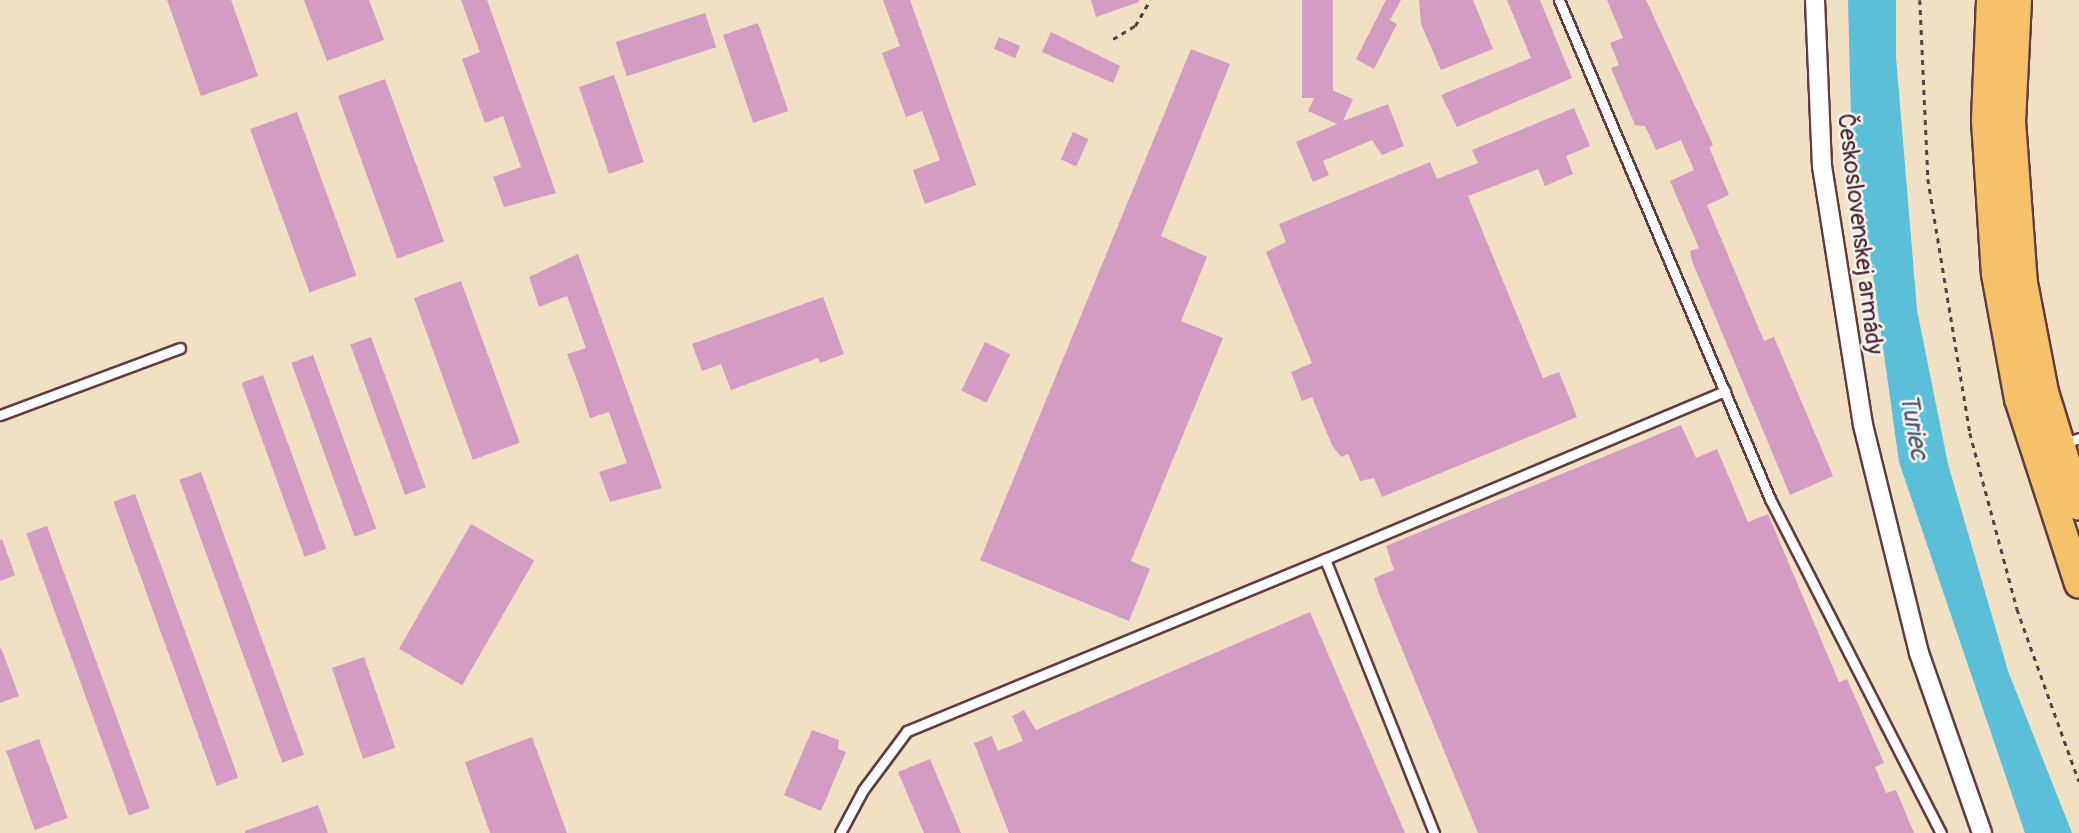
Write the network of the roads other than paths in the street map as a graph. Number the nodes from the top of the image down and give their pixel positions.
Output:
1 (1559, 0) edge
2 (1815, 0) edge
3 (1991, 0) edge
4 (2017, 0) edge
5 (1998, 121) junction
6 (180, 348) dead end
7 (1725, 391) junction
8 (0, 415) edge
9 (2069, 441) edge
10 (2079, 506) edge
11 (1325, 559) junction
12 (2079, 584) edge
13 (840, 833) edge
14 (1434, 833) edge
15 (1941, 833) edge
16 (1982, 833) edge

1 - 7 lane
2 - 16 street, Československej armády
3 - 5 main road
4 - 5 main road
5 - 9 main road
5 - 12 main road
6 - 8 lane
7 - 11 lane
7 - 15 lane
9 - 10 main road
11 - 13 lane
11 - 14 lane

